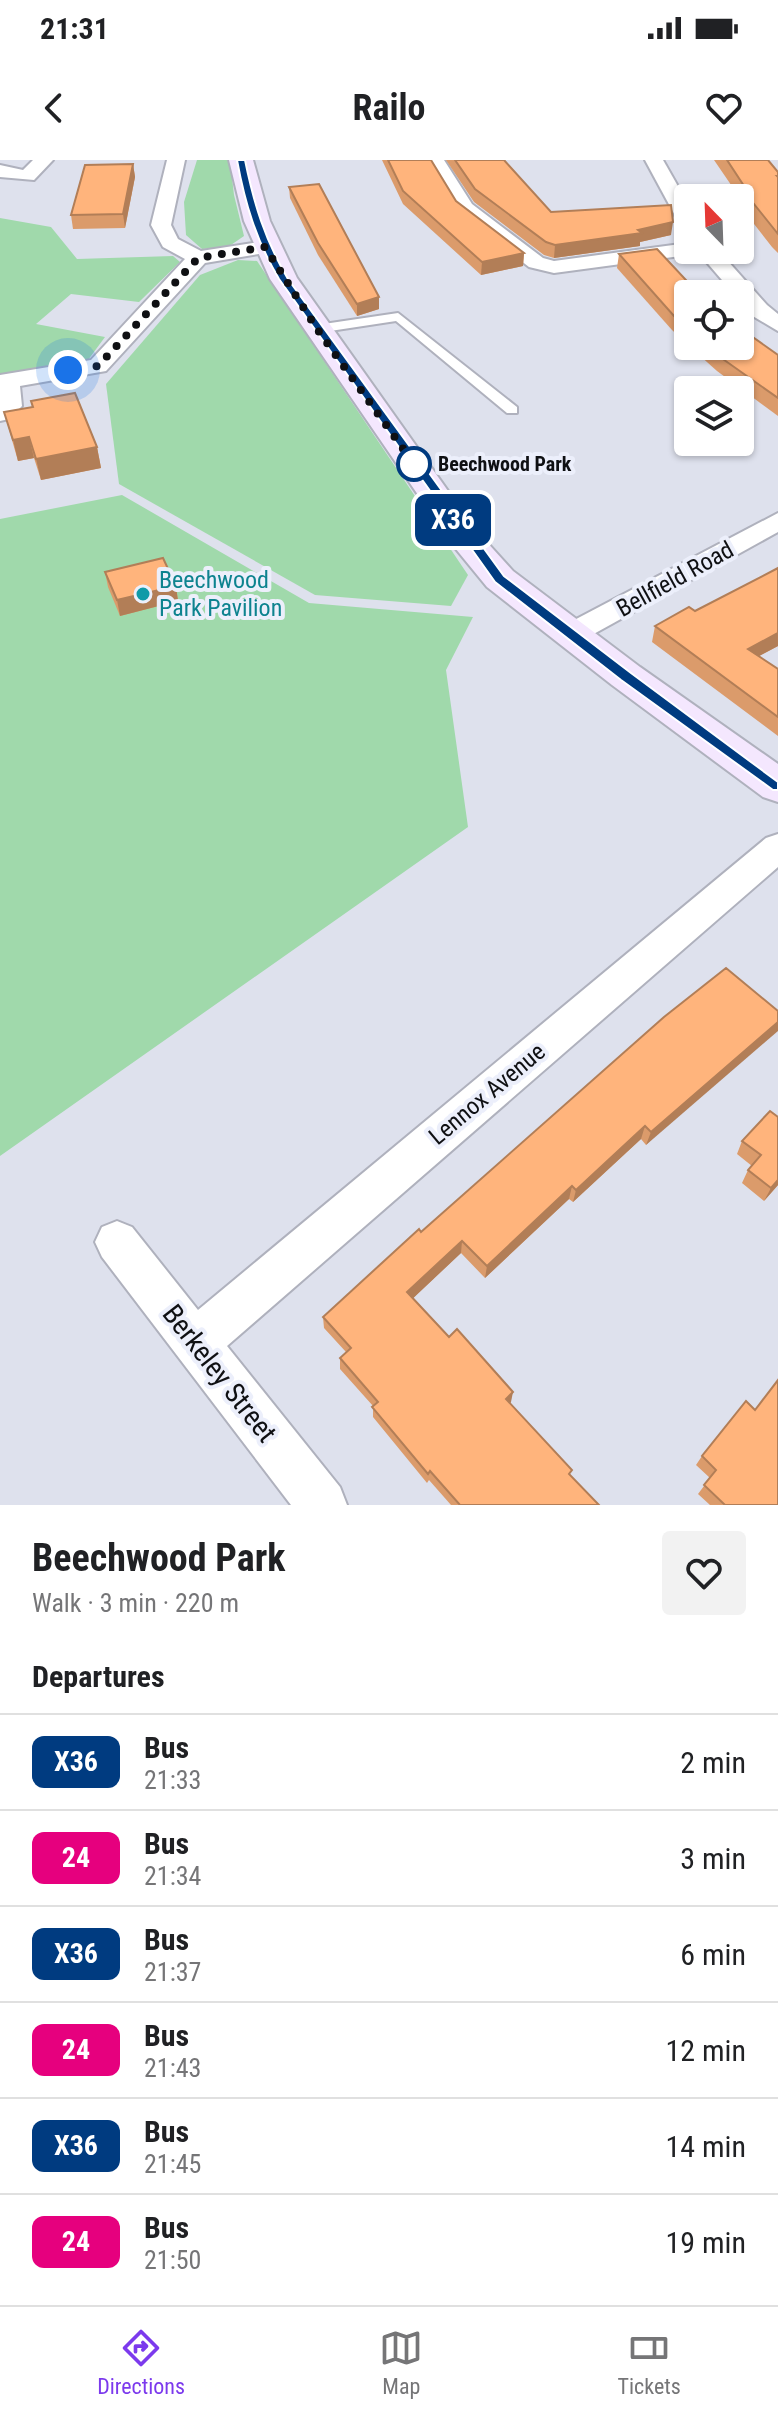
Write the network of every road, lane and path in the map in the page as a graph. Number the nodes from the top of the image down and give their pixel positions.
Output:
1 (44, 160) edge
2 (176, 160) edge
3 (241, 160) edge
4 (435, 160) edge
5 (654, 160) edge
6 (0, 171) edge
7 (674, 196) edge
8 (265, 247) junction
9 (674, 251) edge
10 (198, 258) junction
11 (719, 264) edge
12 (778, 324) edge
13 (317, 329) junction
14 (4, 381) edge
15 (512, 410) dead end
16 (0, 414) edge
17 (778, 521) edge
18 (571, 634) junction
19 (778, 786) edge
20 (778, 847) edge
21 (117, 1242) dead end
22 (197, 1341) junction
23 (322, 1505) edge

1 - 6 street
2 - 10 street
3 - 8 main road
4 - 9 street
5 - 7 street
8 - 10 street
8 - 13 main road
10 - 14 street
11 - 12 street
13 - 15 lane
13 - 18 main road
14 - 16 street
17 - 18 street, Bellfield Road
18 - 19 main road
20 - 22 street, Lennox Avenue
21 - 22 street, Berkeley Street
22 - 23 street, Berkeley Street

